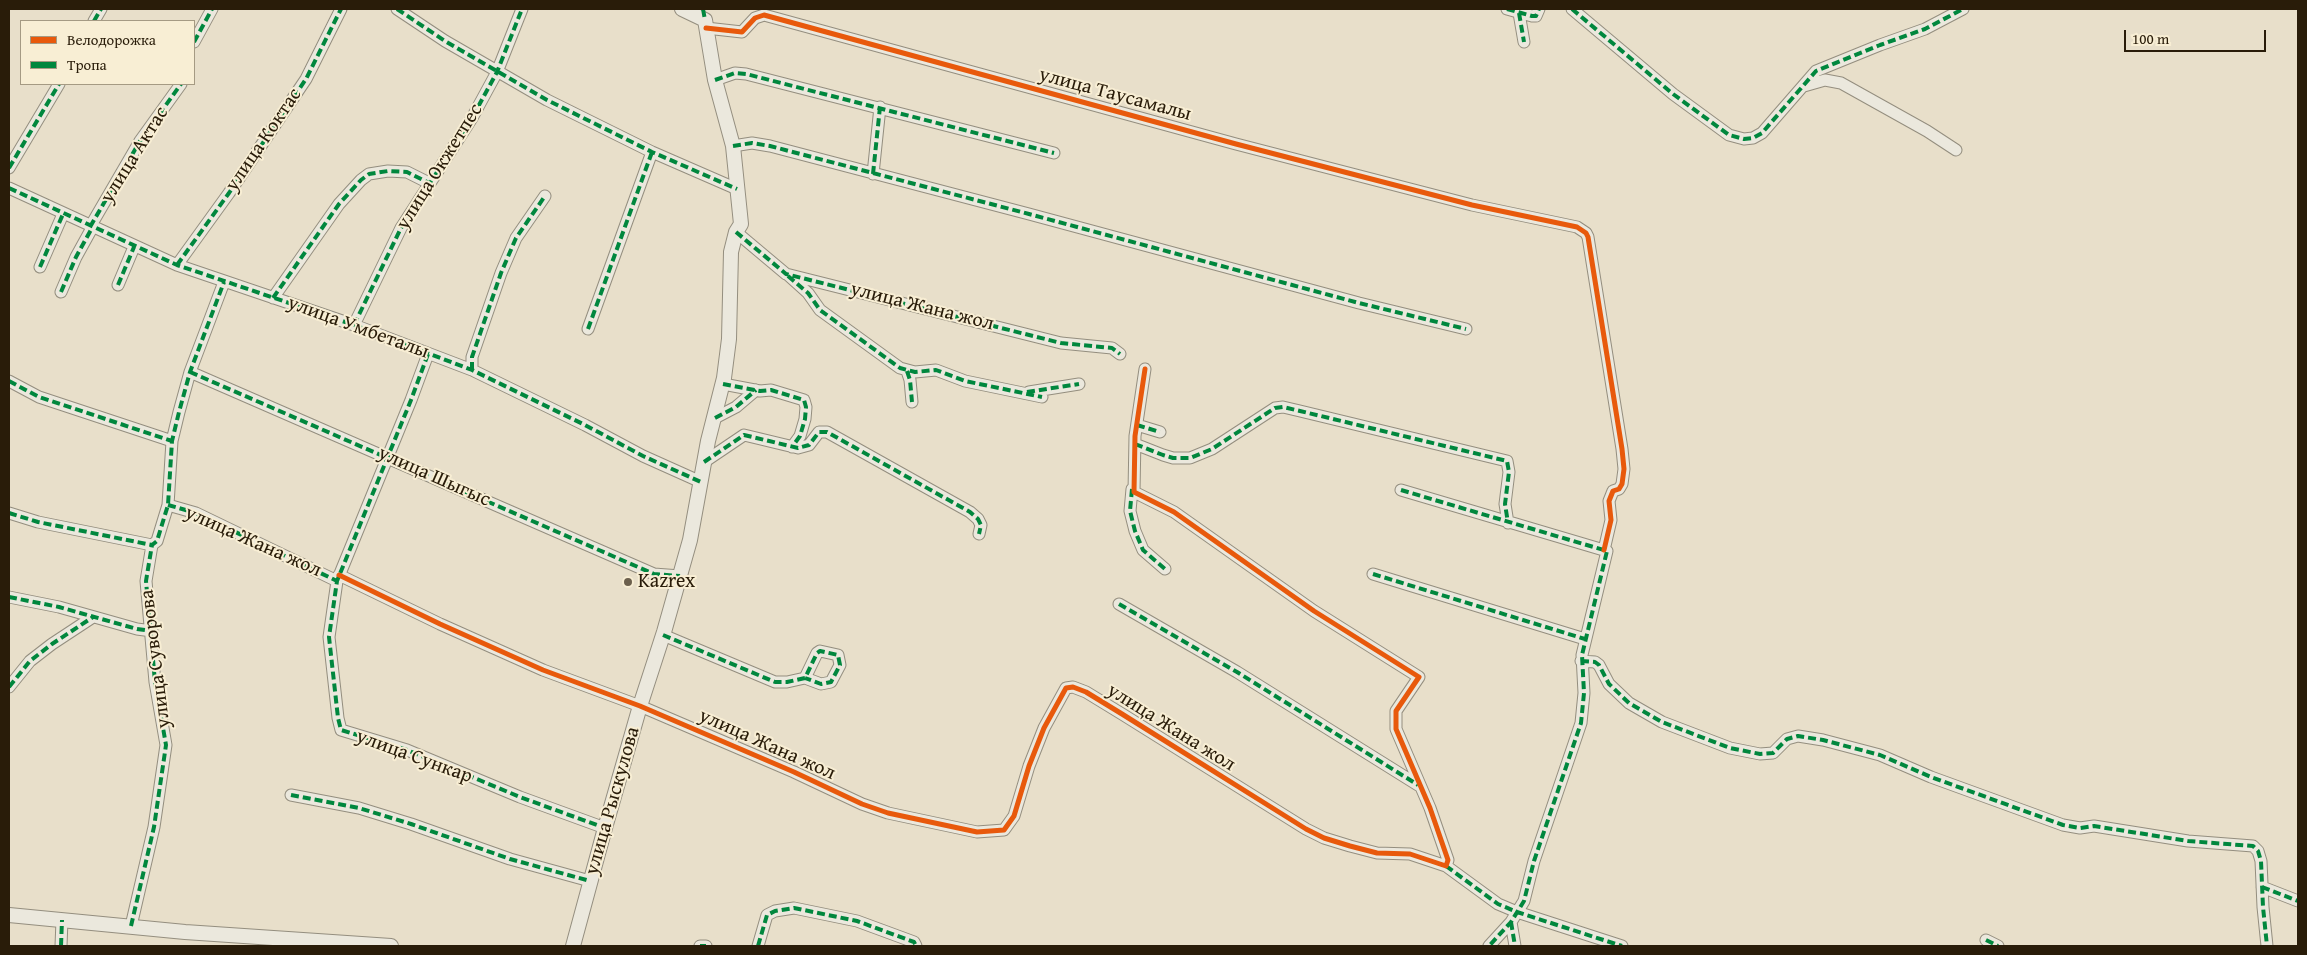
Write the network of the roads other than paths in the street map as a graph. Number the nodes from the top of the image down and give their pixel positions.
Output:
1 (101, 9) edge
2 (212, 9) edge
3 (341, 9) edge
4 (397, 9) edge
5 (522, 9) edge
6 (682, 9) edge
7 (1507, 9) edge
8 (1539, 9) edge
9 (1572, 9) edge
10 (1963, 9) edge
11 (1519, 13) junction
12 (704, 19) edge
13 (95, 20) edge
14 (195, 40) edge
15 (1524, 42) dead end
16 (497, 72) junction
17 (715, 80) junction
18 (58, 85) edge
19 (179, 85) edge
20 (1802, 87) junction
21 (880, 107) junction
22 (733, 146) junction
23 (1956, 150) dead end
24 (652, 152) junction
25 (1054, 153) dead end
26 (9, 168) edge
27 (873, 174) junction
28 (429, 183) junction
29 (9, 188) edge
30 (737, 189) junction
31 (545, 196) dead end
32 (63, 214) junction
33 (91, 227) junction
34 (736, 232) junction
35 (134, 247) junction
36 (177, 265) junction
37 (40, 267) dead end
38 (786, 274) junction
39 (224, 282) junction
40 (118, 285) dead end
41 (61, 292) dead end
42 (273, 298) junction
43 (354, 324) junction
44 (588, 329) dead end
45 (1466, 330) dead end
46 (428, 354) junction
47 (1120, 354) dead end
48 (1144, 369) dead end
49 (472, 370) junction
50 (190, 372) junction
51 (910, 374) junction
52 (9, 381) edge
53 (723, 384) junction
54 (1079, 384) dead end
55 (756, 390) junction
56 (1023, 394) junction
57 (1042, 397) dead end
58 (912, 402) dead end
59 (715, 418) junction
60 (1137, 425) junction
61 (1160, 432) dead end
62 (172, 441) junction
63 (1135, 444) junction
64 (792, 447) junction
65 (388, 456) junction
66 (704, 462) junction
67 (701, 482) junction
68 (1132, 488) junction
69 (1401, 490) dead end
70 (168, 505) junction
71 (9, 513) edge
72 (1508, 523) junction
73 (979, 534) dead end
74 (152, 545) junction
75 (1604, 550) junction
76 (1165, 569) dead end
77 (1373, 574) dead end
78 (680, 576) junction
79 (338, 578) junction
80 (9, 597) edge
81 (1119, 604) dead end
82 (93, 617) junction
83 (152, 631) junction
84 (664, 635) junction
85 (1585, 639) junction
86 (1581, 661) junction
87 (805, 678) dead end
88 (9, 687) edge
89 (640, 706) junction
90 (1418, 785) junction
91 (291, 795) dead end
92 (605, 828) junction
93 (1446, 866) junction
94 (590, 881) junction
95 (2262, 887) junction
96 (2298, 901) edge
97 (9, 915) edge
98 (1514, 917) junction
99 (62, 920) junction
100 (131, 926) junction
101 (1986, 940) dead end
102 (61, 946) edge
103 (391, 946) edge
104 (573, 946) edge
105 (700, 946) edge
106 (706, 946) edge
107 (758, 946) edge
108 (916, 946) edge
109 (1489, 946) edge
110 (1515, 946) edge
111 (1622, 946) edge
112 (1998, 946) edge
113 (2267, 946) edge

1 - 13 street
2 - 14 street
3 - 36 street, улица Коктас
4 - 16 street
5 - 16 street, улица Окжетпес
6 - 12 street, улица Таусамалы
7 - 11 street
8 - 11 street
9 - 20 street
10 - 20 street
11 - 15 street
12 - 17 street, улица Рыскулова
12 - 75 street, улица Таусамалы
16 - 24 street
16 - 28 street, улица Окжетпес
17 - 21 street
17 - 22 street, улица Рыскулова
18 - 26 street
19 - 33 street, улица Актас
20 - 23 street
21 - 25 street
21 - 27 street
22 - 27 street
22 - 30 street, улица Рыскулова
24 - 30 street
24 - 44 street
27 - 45 street
28 - 42 street
28 - 43 street, улица Окжетпес
29 - 32 street, улица Умбеталы
30 - 34 street, улица Рыскулова
31 - 49 street
32 - 33 street, улица Умбеталы
32 - 37 street
33 - 35 street, улица Умбеталы
33 - 41 street, улица Актас
34 - 38 street, улица Жана жол
34 - 53 street, улица Рыскулова
35 - 36 street, улица Умбеталы
35 - 40 street
36 - 39 street, улица Умбеталы
38 - 47 street, улица Жана жол
38 - 51 street
39 - 42 street, улица Умбеталы
39 - 50 street, улица Суворова
42 - 43 street, улица Умбеталы
43 - 46 street, улица Умбеталы
46 - 49 street, улица Умбеталы
46 - 65 street, улица Сункар
48 - 60 street
49 - 67 street, улица Умбеталы
50 - 62 street, улица Суворова
50 - 65 street, улица Шыгыс
51 - 56 street
51 - 58 street
52 - 62 street
53 - 55 street
53 - 59 street, улица Рыскулова
54 - 56 street
55 - 59 street
55 - 64 street
56 - 57 street
59 - 66 street, улица Рыскулова
60 - 61 street
60 - 63 street
62 - 70 street, улица Суворова
63 - 68 street
63 - 72 street
64 - 66 street
64 - 73 street
65 - 78 street, улица Шыгыс
65 - 79 street, улица Сункар
66 - 67 street, улица Рыскулова
67 - 78 street, улица Рыскулова
68 - 76 street
68 - 90 street
69 - 72 street
70 - 74 street, улица Суворова
70 - 79 street, улица Жана жол
71 - 74 street
72 - 75 street
74 - 83 street, улица Суворова
75 - 85 street
77 - 85 street
78 - 84 street, улица Рыскулова
79 - 89 street, улица Жана жол
79 - 92 street, улица Сункар
80 - 82 street
81 - 90 street
82 - 83 street
82 - 88 street
83 - 100 street, улица Суворова
84 - 87 street
84 - 89 street, улица Рыскулова
85 - 86 street
86 - 95 street
86 - 98 street
89 - 92 street, улица Рыскулова
89 - 93 street, улица Жана жол
90 - 93 street
91 - 94 street
92 - 94 street, улица Рыскулова
93 - 98 street
94 - 104 street, улица Рыскулова
95 - 96 street
95 - 113 street
97 - 99 street
98 - 109 street
98 - 110 street
98 - 111 street
99 - 100 street
99 - 102 street
100 - 103 street
101 - 112 street
105 - 106 street
107 - 108 street

